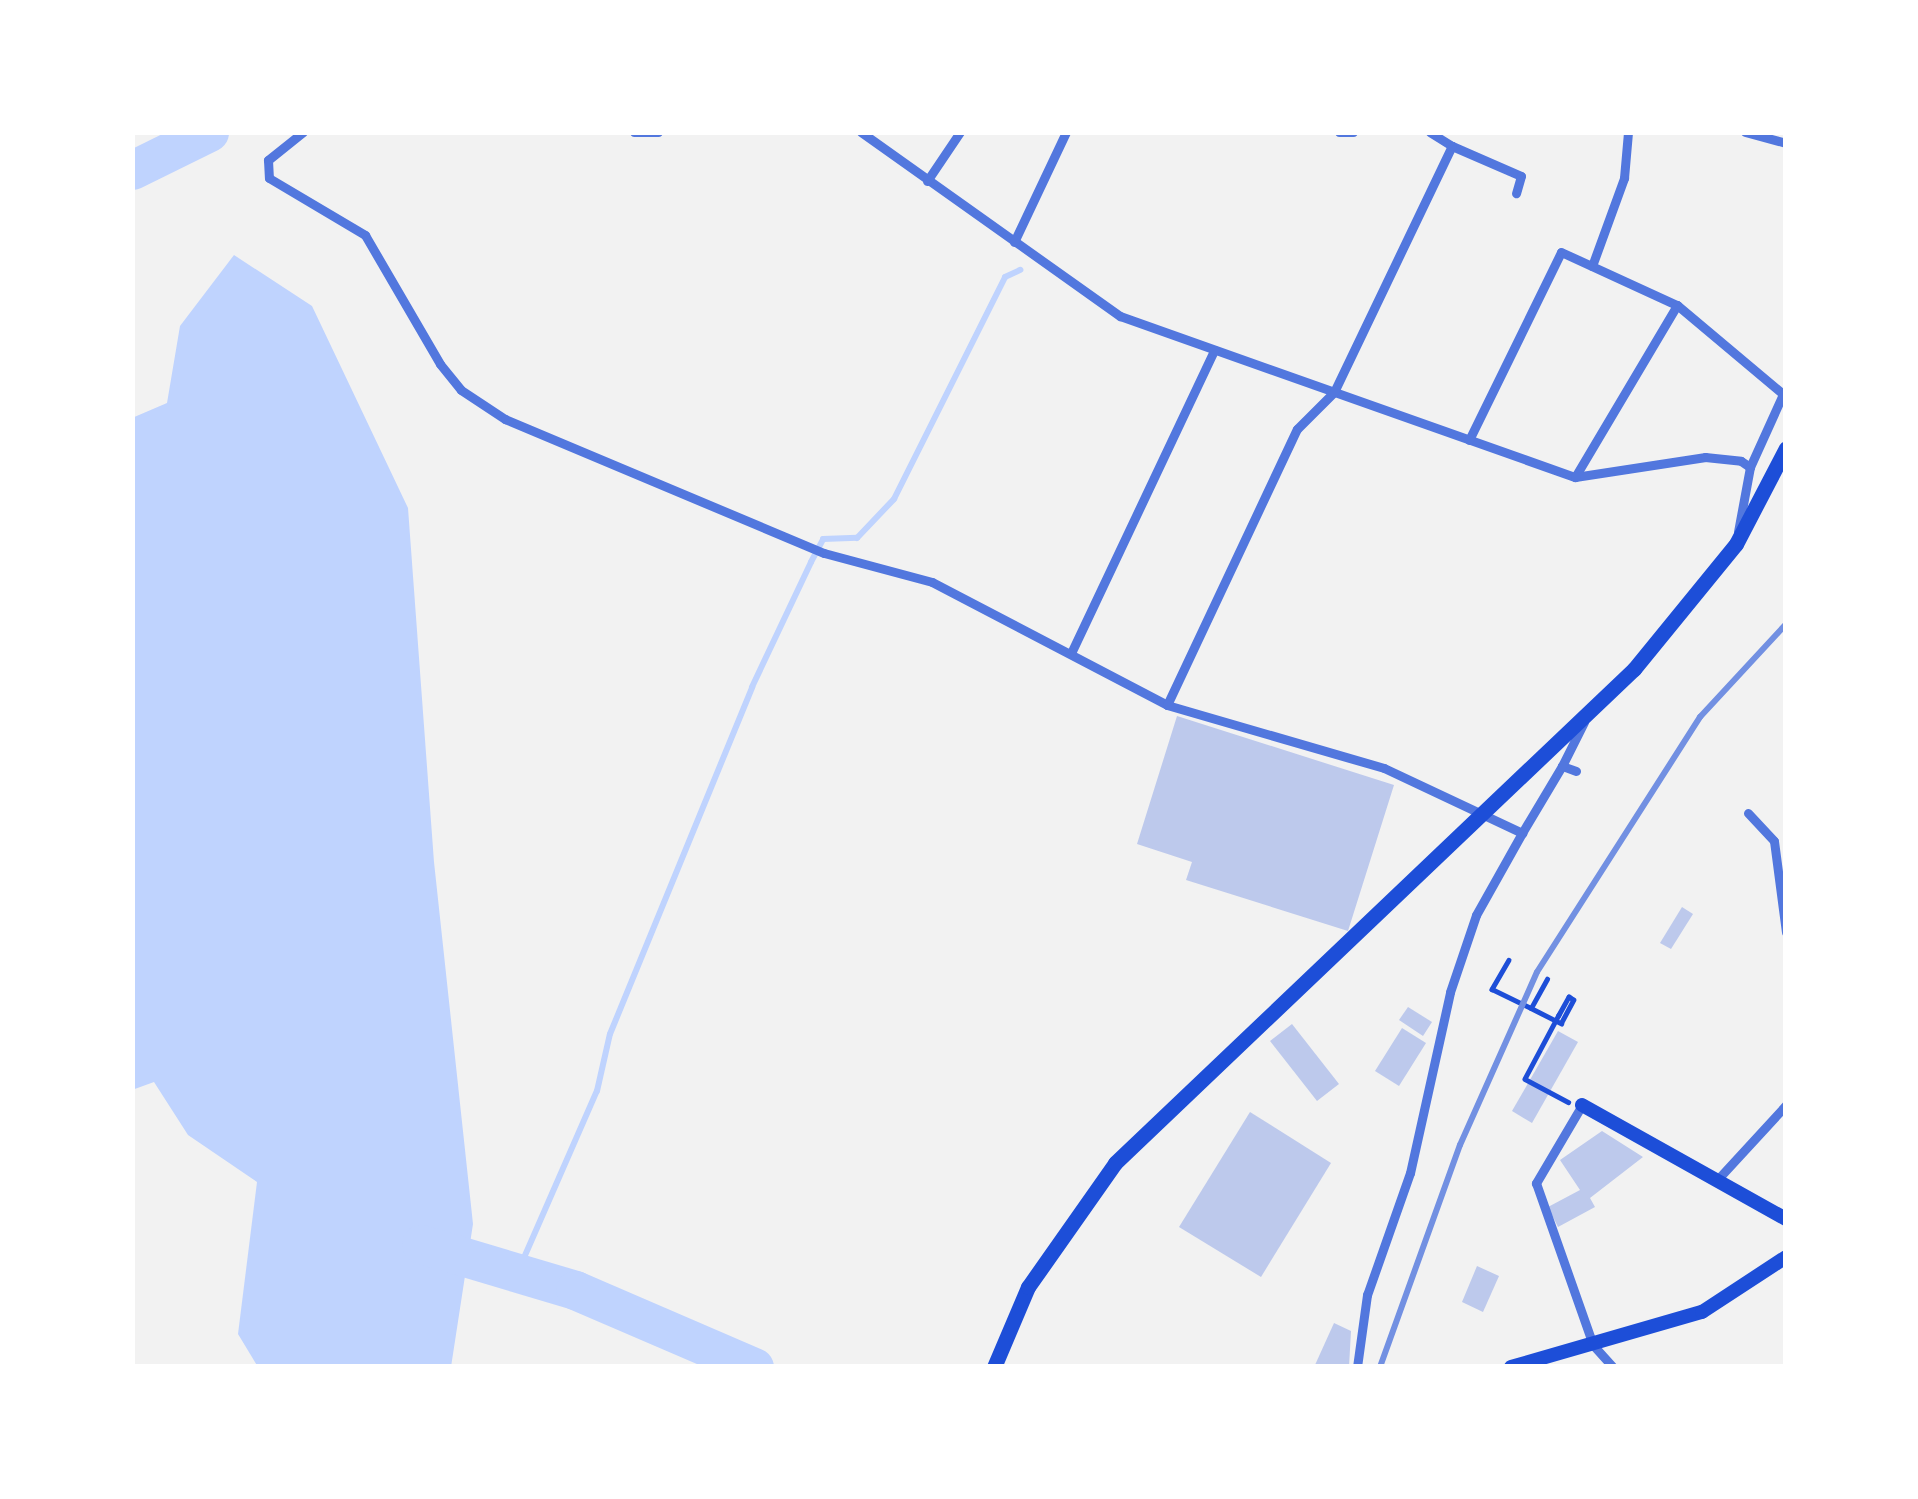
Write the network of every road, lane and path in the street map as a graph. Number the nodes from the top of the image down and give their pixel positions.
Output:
1 (303, 132) edge
2 (634, 132) edge
3 (658, 132) edge
4 (861, 132) edge
5 (960, 132) edge
6 (1066, 132) edge
7 (1339, 132) edge
8 (1353, 132) edge
9 (1430, 132) edge
10 (1628, 132) edge
11 (1745, 132) edge
12 (1786, 143) edge
13 (1452, 146) junction
14 (928, 181) junction
15 (1516, 193) dead end
16 (1015, 242) junction
17 (1592, 266) junction
18 (1677, 305) junction
19 (1214, 350) junction
20 (1784, 390) edge
21 (1334, 392) junction
22 (1469, 440) junction
23 (1786, 448) edge
24 (1750, 466) junction
25 (1575, 477) junction
26 (1736, 544) junction
27 (1072, 651) junction
28 (1167, 705) junction
29 (1586, 717) junction
30 (1562, 766) junction
31 (1576, 770) dead end
32 (1748, 813) dead end
33 (1479, 814) junction
34 (1522, 833) junction
35 (1786, 932) edge
36 (1509, 960) dead end
37 (1547, 979) dead end
38 (1532, 1006) junction
39 (1786, 1105) edge
40 (1581, 1107) junction
41 (1717, 1180) junction
42 (1786, 1219) edge
43 (1786, 1257) edge
44 (1593, 1345) junction
45 (994, 1367) edge
46 (1358, 1367) edge
47 (1510, 1367) edge
48 (1613, 1367) edge

1 - 27 street
2 - 3 street
4 - 14 street
5 - 14 street
6 - 16 street
7 - 8 street
9 - 13 street
10 - 17 street
11 - 12 street
13 - 15 street
13 - 21 street
14 - 16 street
16 - 19 street
17 - 18 street
17 - 22 street
18 - 20 street
18 - 25 street
19 - 21 street
19 - 27 street
20 - 24 street
21 - 22 street
21 - 28 street
22 - 25 street
23 - 26 main road
24 - 25 street
24 - 26 street
26 - 29 main road
27 - 28 street
28 - 33 street
29 - 30 street
29 - 33 main road
30 - 31 street
30 - 34 street
32 - 35 street
33 - 34 street
33 - 45 main road
34 - 46 street
36 - 38 path
37 - 38 path
38 - 40 path
39 - 41 street
40 - 41 main road
40 - 44 street
41 - 42 main road
43 - 44 main road
44 - 47 main road
44 - 48 street

